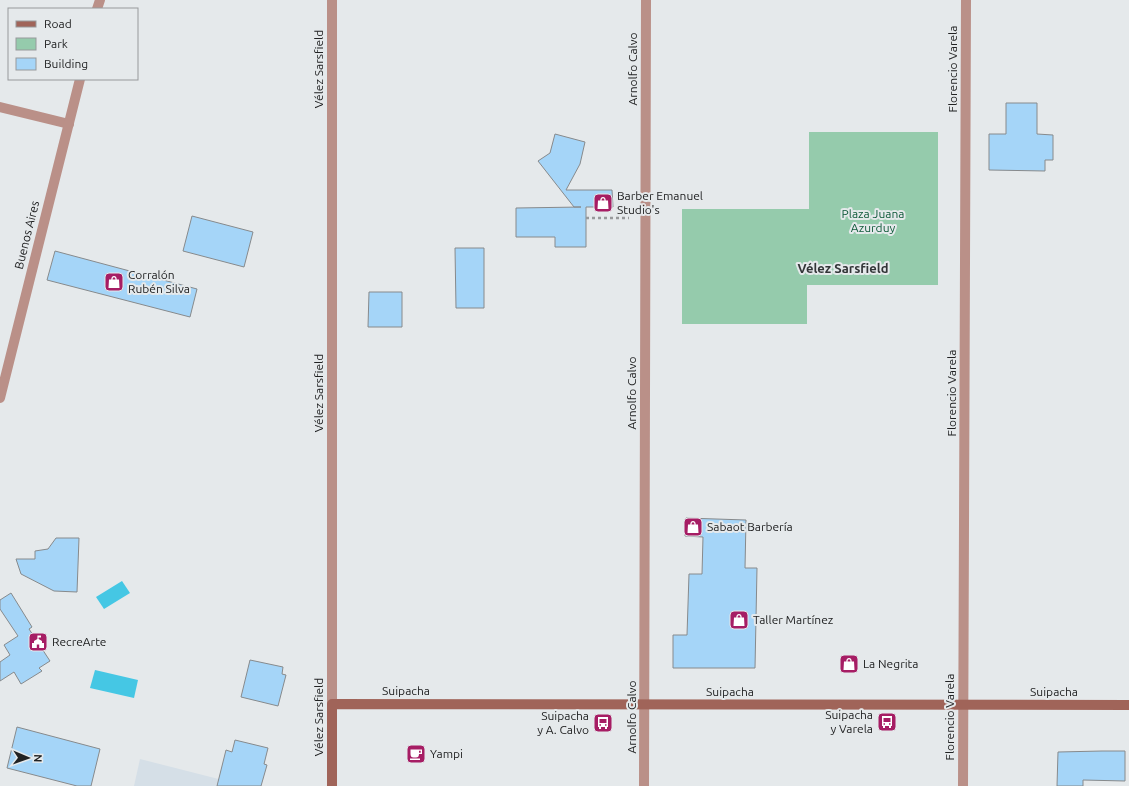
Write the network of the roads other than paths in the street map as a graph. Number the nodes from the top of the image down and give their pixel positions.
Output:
1 (332, 0) edge
2 (646, 0) edge
3 (966, 0) edge
4 (80, 80) edge
5 (0, 107) edge
6 (68, 124) junction
7 (0, 398) edge
8 (332, 704) junction
9 (645, 704) junction
10 (964, 705) junction
11 (1129, 705) edge
12 (332, 786) edge
13 (644, 786) edge
14 (963, 786) edge

1 - 8 street, Vélez Sarsfield
2 - 9 street, Arnolfo Calvo
3 - 10 street, Florencio Varela
4 - 6 street, Buenos Aires
5 - 6 street
6 - 7 street, Buenos Aires
8 - 9 main road, Suipacha
8 - 12 main road, Vélez Sarsfield
9 - 10 main road, Suipacha
9 - 13 street, Arnolfo Calvo
10 - 11 main road, Suipacha
10 - 14 street, Florencio Varela

